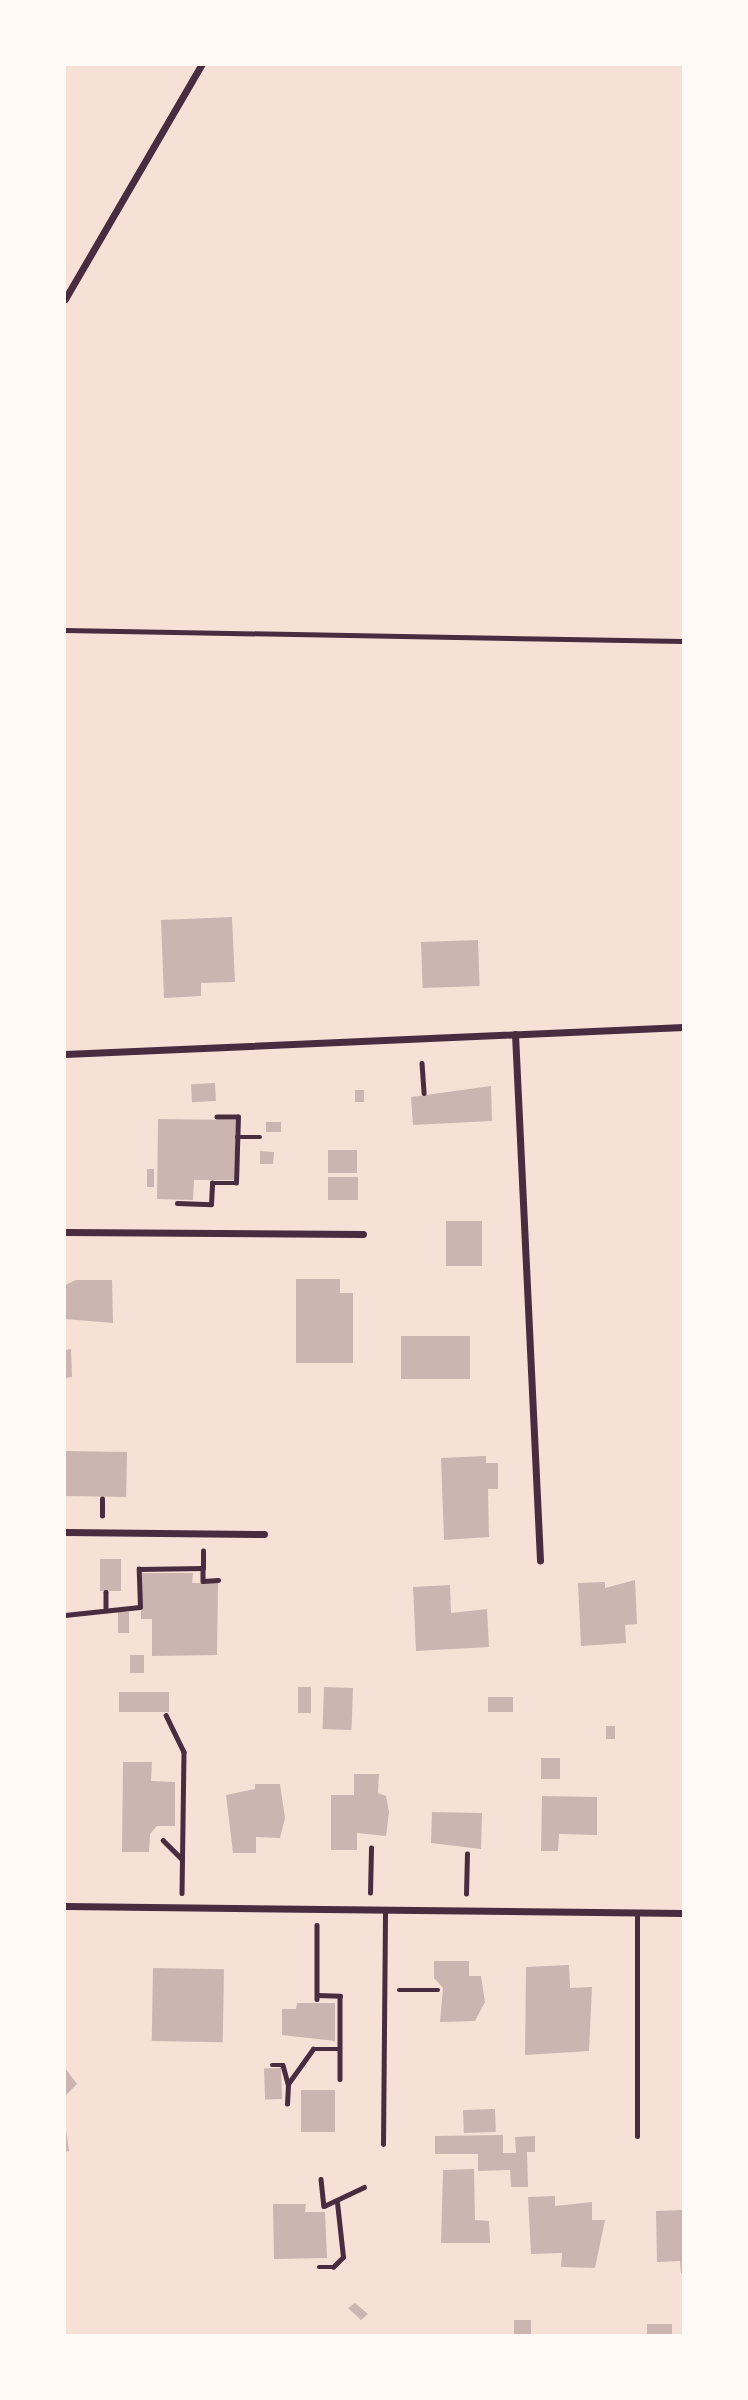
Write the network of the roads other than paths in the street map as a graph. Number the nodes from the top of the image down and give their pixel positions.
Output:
1 (201, 65) edge
2 (65, 299) edge
3 (683, 1027) edge
4 (515, 1034) junction
5 (65, 1054) edge
6 (65, 1232) edge
7 (363, 1234) dead end
8 (65, 1532) edge
9 (264, 1534) dead end
10 (540, 1560) dead end
11 (65, 1906) edge
12 (385, 1911) junction
13 (683, 1913) edge
14 (637, 1914) junction
15 (637, 2136) dead end
16 (383, 2144) dead end

1 - 2 street
3 - 4 street
4 - 5 street
4 - 10 street
6 - 7 street
8 - 9 street
11 - 12 street
12 - 14 street
12 - 16 lane
13 - 14 street
14 - 15 lane

